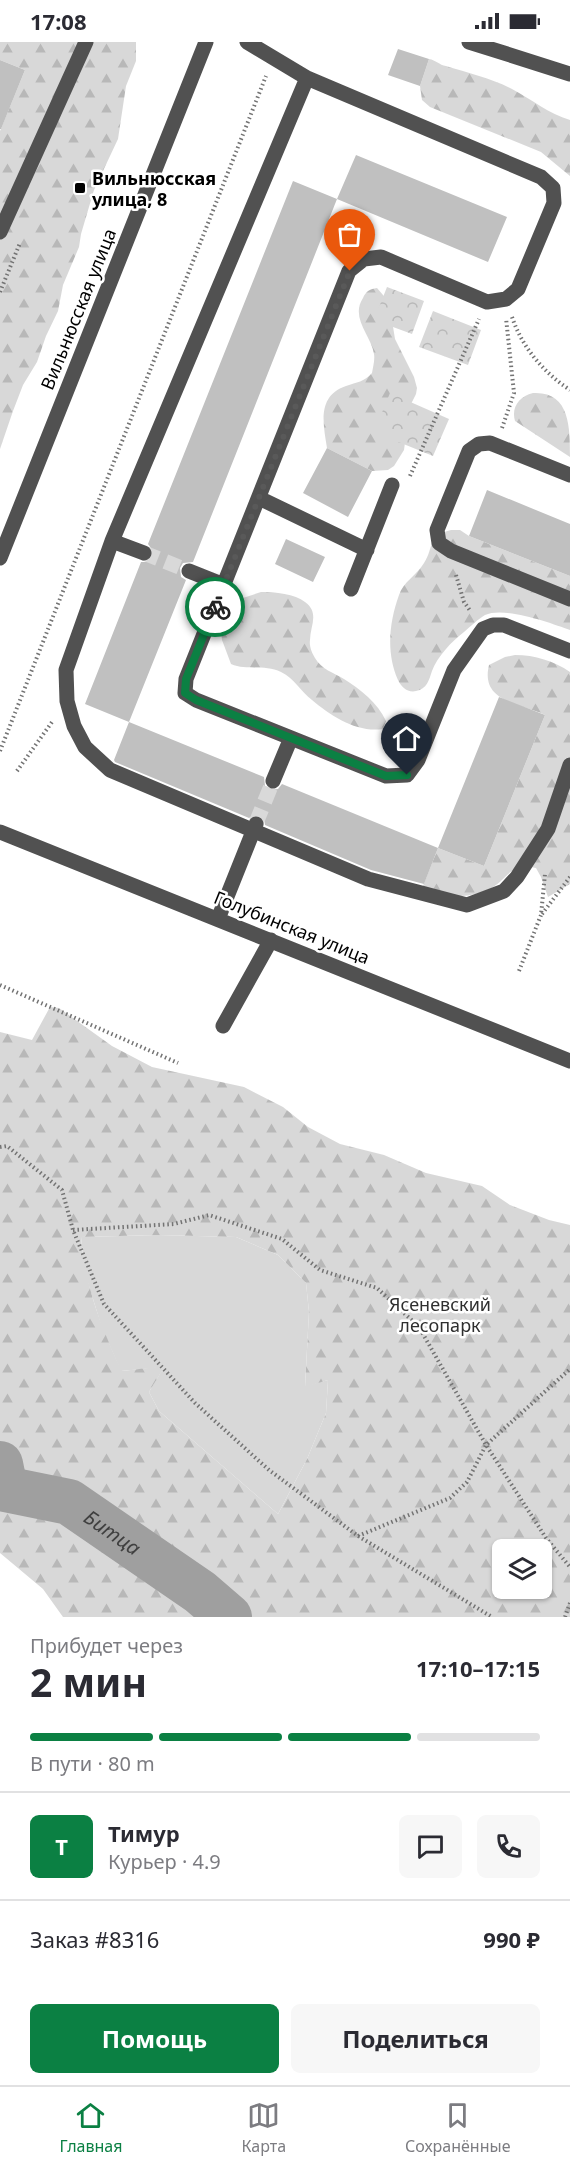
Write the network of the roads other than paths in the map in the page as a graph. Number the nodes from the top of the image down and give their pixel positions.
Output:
1 (87, 42) edge
2 (206, 42) edge
3 (247, 42) edge
4 (469, 42) edge
5 (570, 74) edge
6 (307, 78) junction
7 (0, 232) edge
8 (570, 475) edge
9 (392, 485) road end
10 (259, 498) junction
11 (112, 541) junction
12 (367, 550) junction
13 (144, 554) tunnel mouth
14 (0, 558) edge
15 (189, 571) tunnel mouth
16 (224, 585) junction
17 (351, 589) dead end
18 (570, 599) edge
19 (570, 651) edge
20 (291, 738) junction
21 (570, 765) edge
22 (273, 781) tunnel mouth
23 (254, 827) junction
24 (0, 832) edge
25 (218, 919) junction
26 (271, 940) junction
27 (223, 1026) dead end
28 (570, 1061) edge

1 - 7 street
2 - 14 street, Вильнюсская улица
3 - 6 street
4 - 5 street
6 - 10 street
6 - 11 street
8 - 18 street
9 - 12 street
10 - 12 street
10 - 16 street
11 - 13 street
11 - 23 street
12 - 17 street
15 - 16 street
16 - 20 street
19 - 20 street
20 - 22 street
21 - 23 street
23 - 25 street
24 - 25 street, Голубинская улица
25 - 26 street, Голубинская улица
26 - 27 street
26 - 28 street, Голубинская улица

